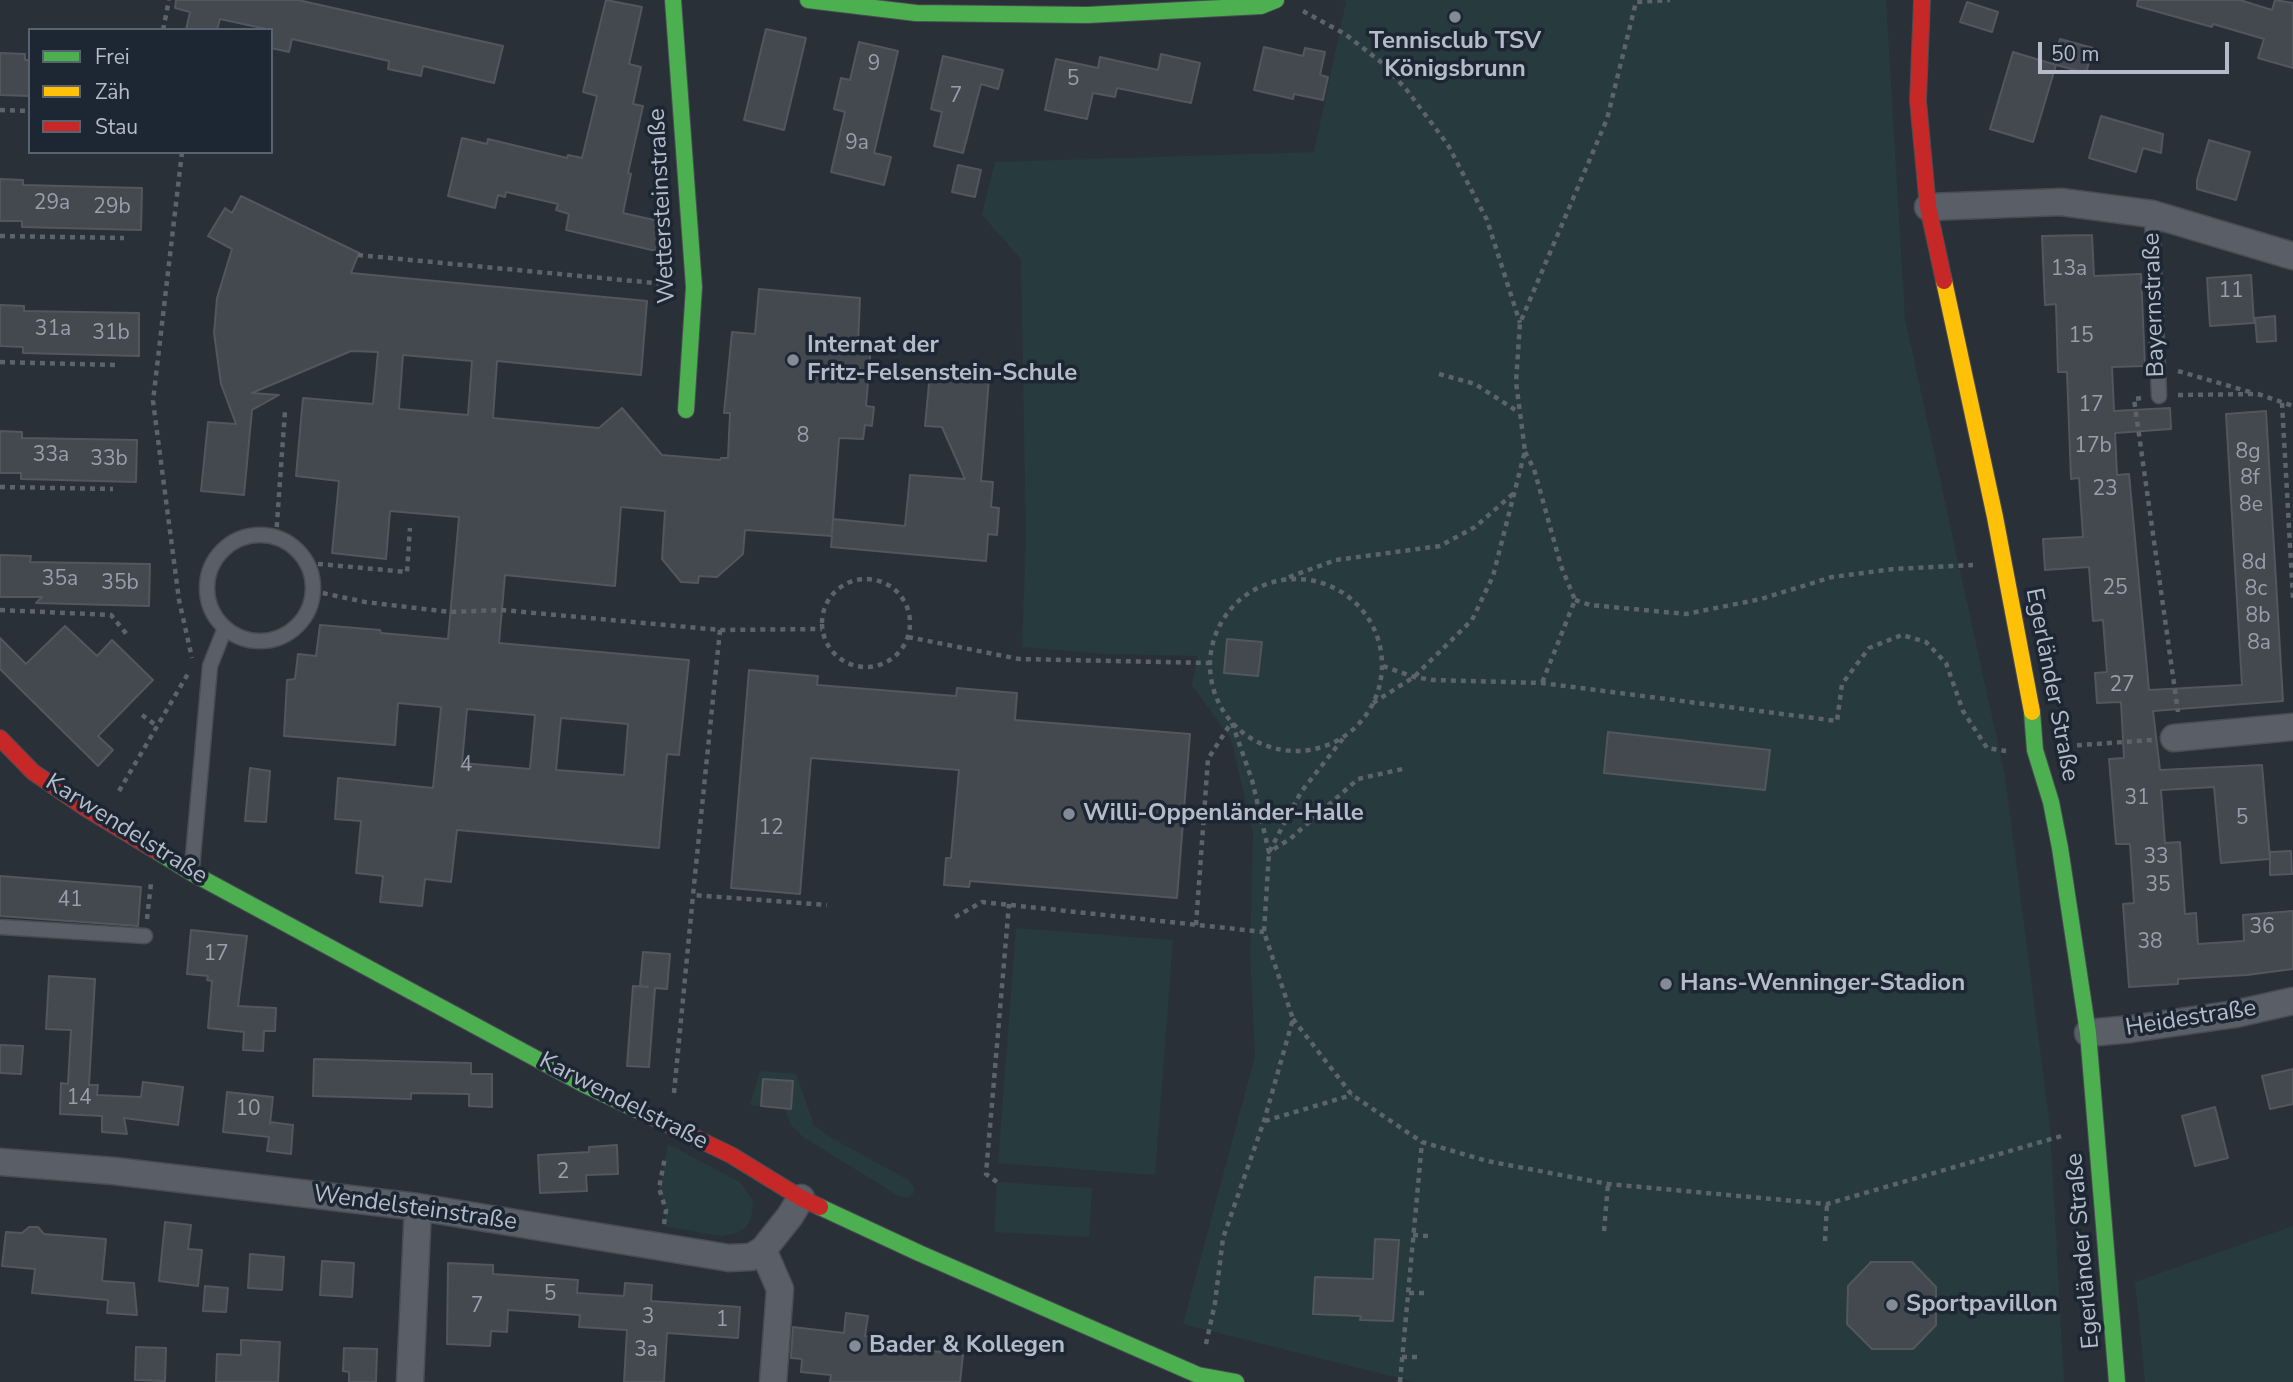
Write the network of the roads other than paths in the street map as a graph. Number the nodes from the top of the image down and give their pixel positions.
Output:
1 (673, 0) edge
2 (808, 0) edge
3 (1276, 0) edge
4 (1922, 0) edge
5 (1928, 207) junction
6 (2152, 214) junction
7 (2293, 256) edge
8 (2159, 396) road end
9 (686, 410) dead end
10 (225, 628) junction
11 (2293, 727) edge
12 (0, 738) edge
13 (2178, 738) road end
14 (0, 761) edge
15 (33, 772) junction
16 (192, 873) junction
17 (0, 927) edge
18 (145, 936) road end
19 (2293, 1001) edge
20 (2088, 1033) junction
21 (0, 1163) edge
22 (801, 1198) junction
23 (418, 1207) junction
24 (763, 1250) junction
25 (410, 1382) edge
26 (773, 1382) edge
27 (1236, 1382) edge
28 (2118, 1382) edge

1 - 9 street, Wettersteinstraße
2 - 3 street
4 - 5 street, Egerländer Straße
5 - 6 street, Bayernstraße
5 - 20 street, Egerländer Straße
6 - 7 street, Bayernstraße
6 - 8 lane, Bayernstraße
10 - 10 lane
10 - 16 lane
11 - 13 street
12 - 15 street, Karwendelstraße
14 - 15 street, Karwendelstraße
15 - 16 street, Karwendelstraße
16 - 22 street, Karwendelstraße
17 - 18 lane
19 - 20 street, Heidestraße
20 - 28 street, Egerländer Straße
21 - 23 street, Wendelsteinstraße
22 - 24 street
22 - 27 street, Karwendelstraße
23 - 24 street, Wendelsteinstraße
23 - 25 street
24 - 26 street

